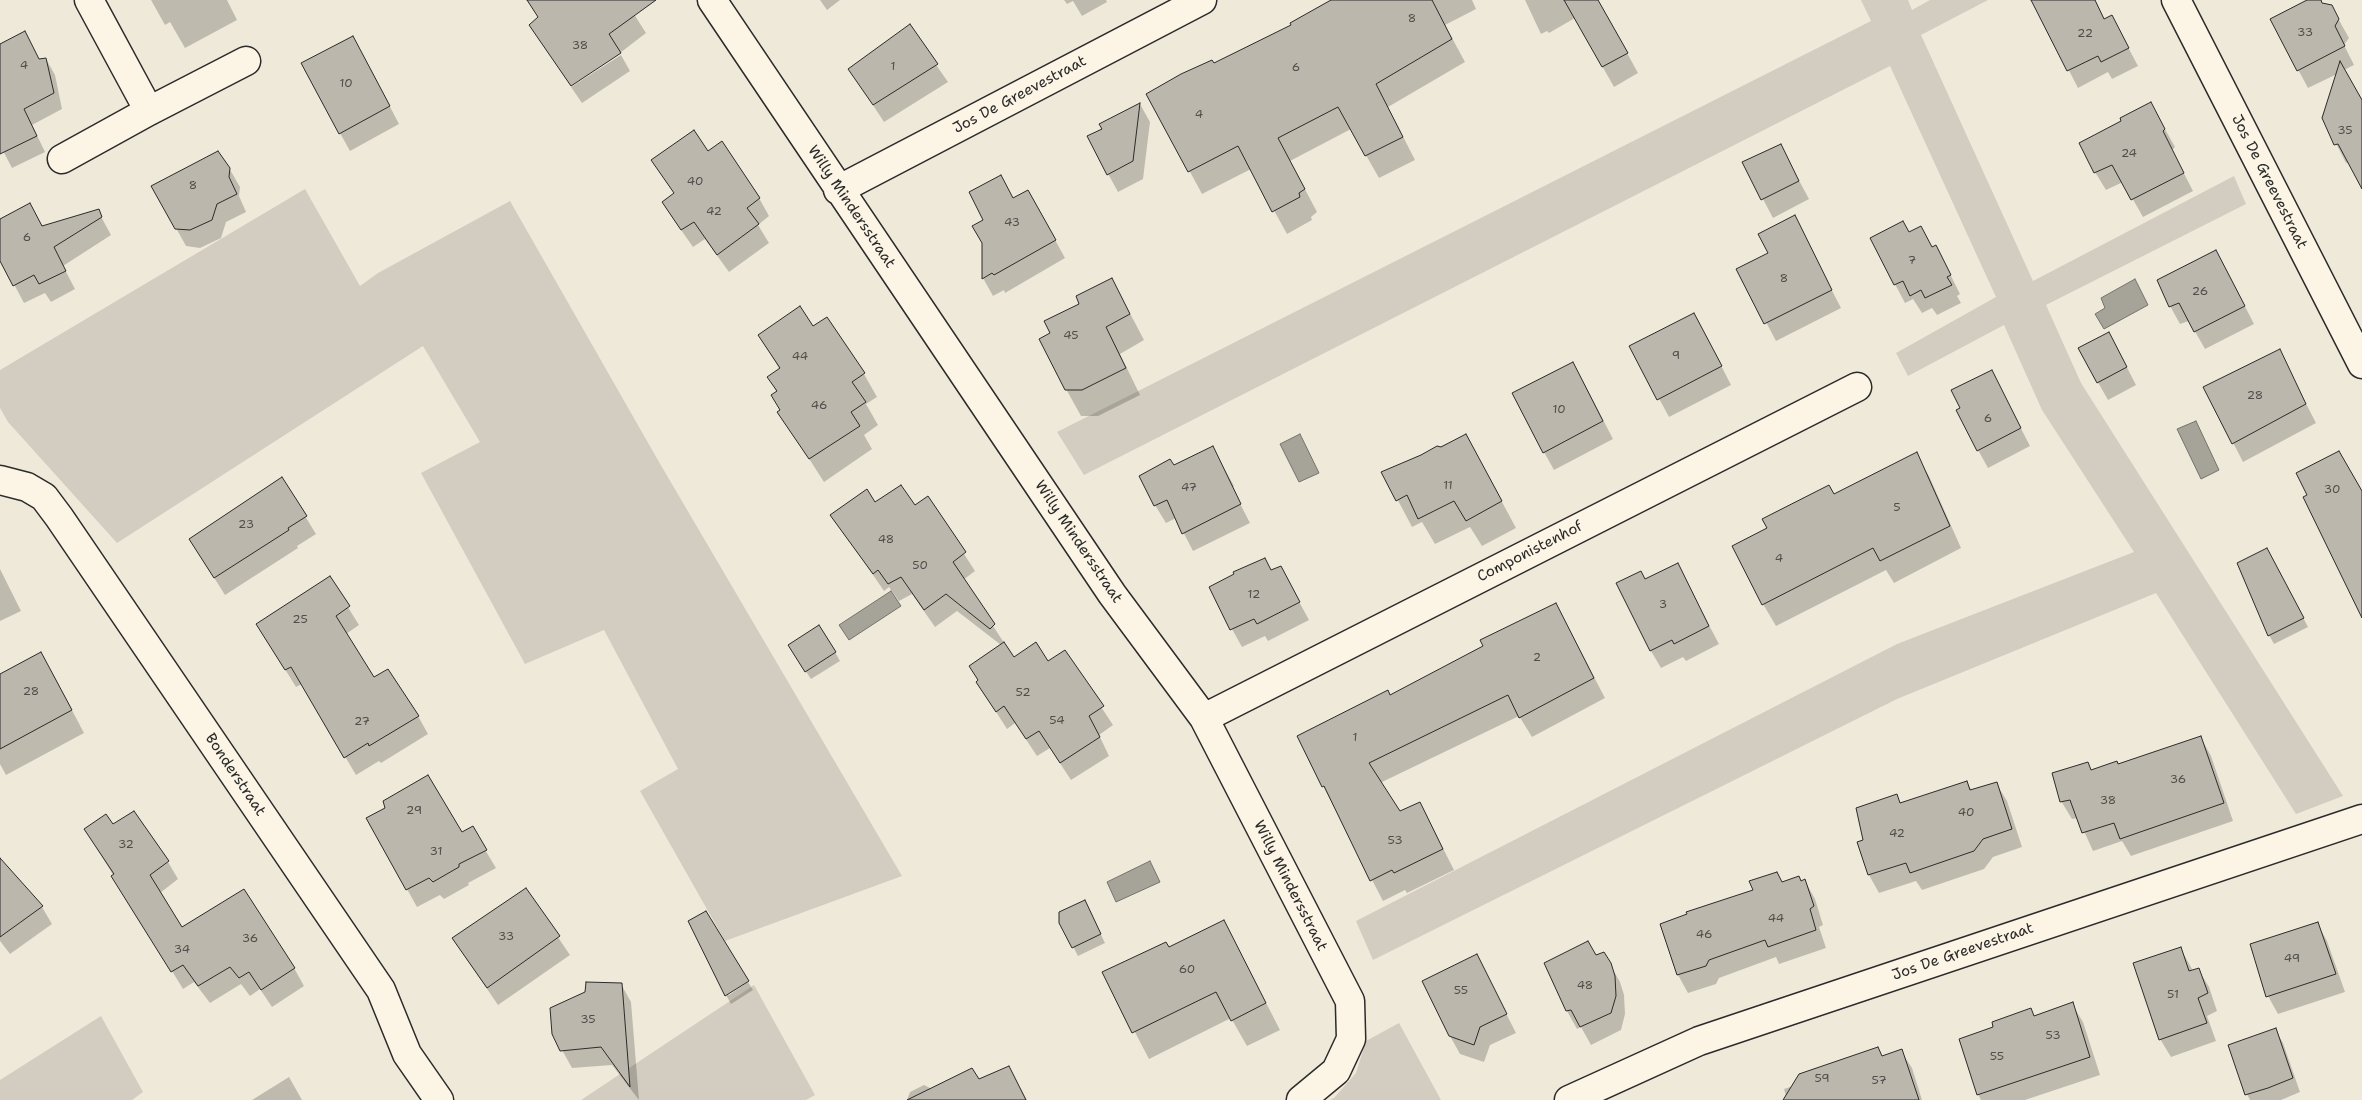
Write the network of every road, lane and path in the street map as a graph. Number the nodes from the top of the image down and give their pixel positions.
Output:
1 (89, 0) edge
2 (712, 0) edge
3 (1202, 0) edge
4 (2176, 0) edge
5 (246, 62) dead end
6 (149, 111) junction
7 (62, 158) dead end
8 (838, 190) junction
9 (2362, 364) edge
10 (1857, 387) dead end
11 (0, 480) edge
12 (1204, 718) junction
13 (2362, 819) edge
14 (439, 1100) edge
15 (1301, 1100) edge
16 (1569, 1100) edge

1 - 6 street
2 - 8 street, Willy Mindersstraat
3 - 8 street, Jos De Greevestraat
4 - 9 street, Jos De Greevestraat
5 - 6 street
6 - 7 street
8 - 12 street, Willy Mindersstraat
10 - 12 street, Componistenhof
11 - 14 street, Bonderstraat
12 - 15 street, Willy Mindersstraat
13 - 16 street, Jos De Greevestraat

